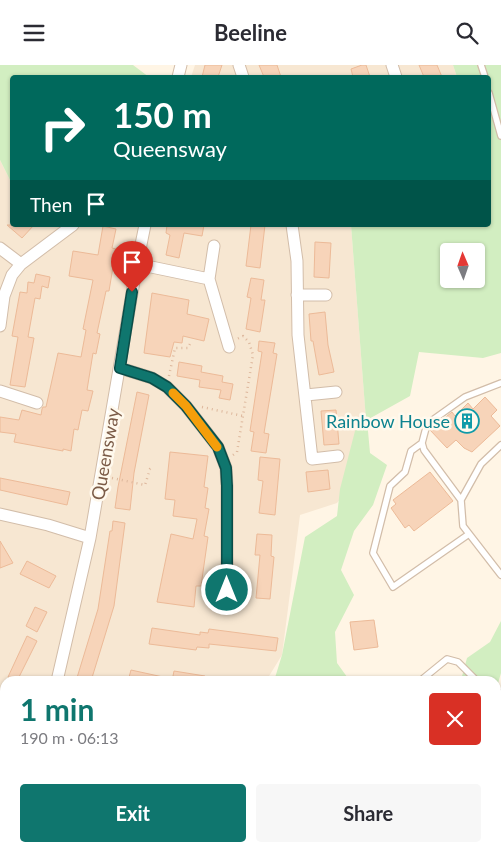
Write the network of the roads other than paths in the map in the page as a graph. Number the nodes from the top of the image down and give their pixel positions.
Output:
1 (491, 100) edge
2 (501, 136) edge
3 (70, 227) edge
4 (145, 227) edge
5 (292, 227) edge
6 (214, 246) dead end
7 (0, 248) edge
8 (21, 264) junction
9 (137, 264) junction
10 (209, 279) junction
11 (297, 295) junction
12 (326, 295) dead end
13 (0, 326) edge
14 (228, 345) road end
15 (120, 368) junction
16 (501, 383) edge
17 (0, 391) edge
18 (336, 392) dead end
19 (306, 395) junction
20 (37, 403) dead end
21 (422, 443) junction
22 (501, 445) edge
23 (338, 456) dead end
24 (461, 500) junction
25 (0, 514) edge
26 (469, 534) junction
27 (90, 538) junction
28 (501, 575) edge
29 (227, 604) dead end
30 (58, 676) edge
31 (426, 676) edge
32 (471, 676) edge

1 - 2 lane
3 - 8 street
4 - 9 street, Queensway
5 - 11 street
6 - 10 street
7 - 8 street
8 - 13 street
9 - 10 street
9 - 15 street, Queensway
10 - 14 street
11 - 12 street
11 - 19 street
15 - 27 street, Queensway
15 - 29 street
16 - 21 lane
17 - 20 street
18 - 19 street
19 - 23 street
21 - 24 lane
21 - 26 lane
22 - 24 lane
24 - 26 lane
25 - 27 street
26 - 28 lane
27 - 30 street, Queensway
31 - 32 lane

